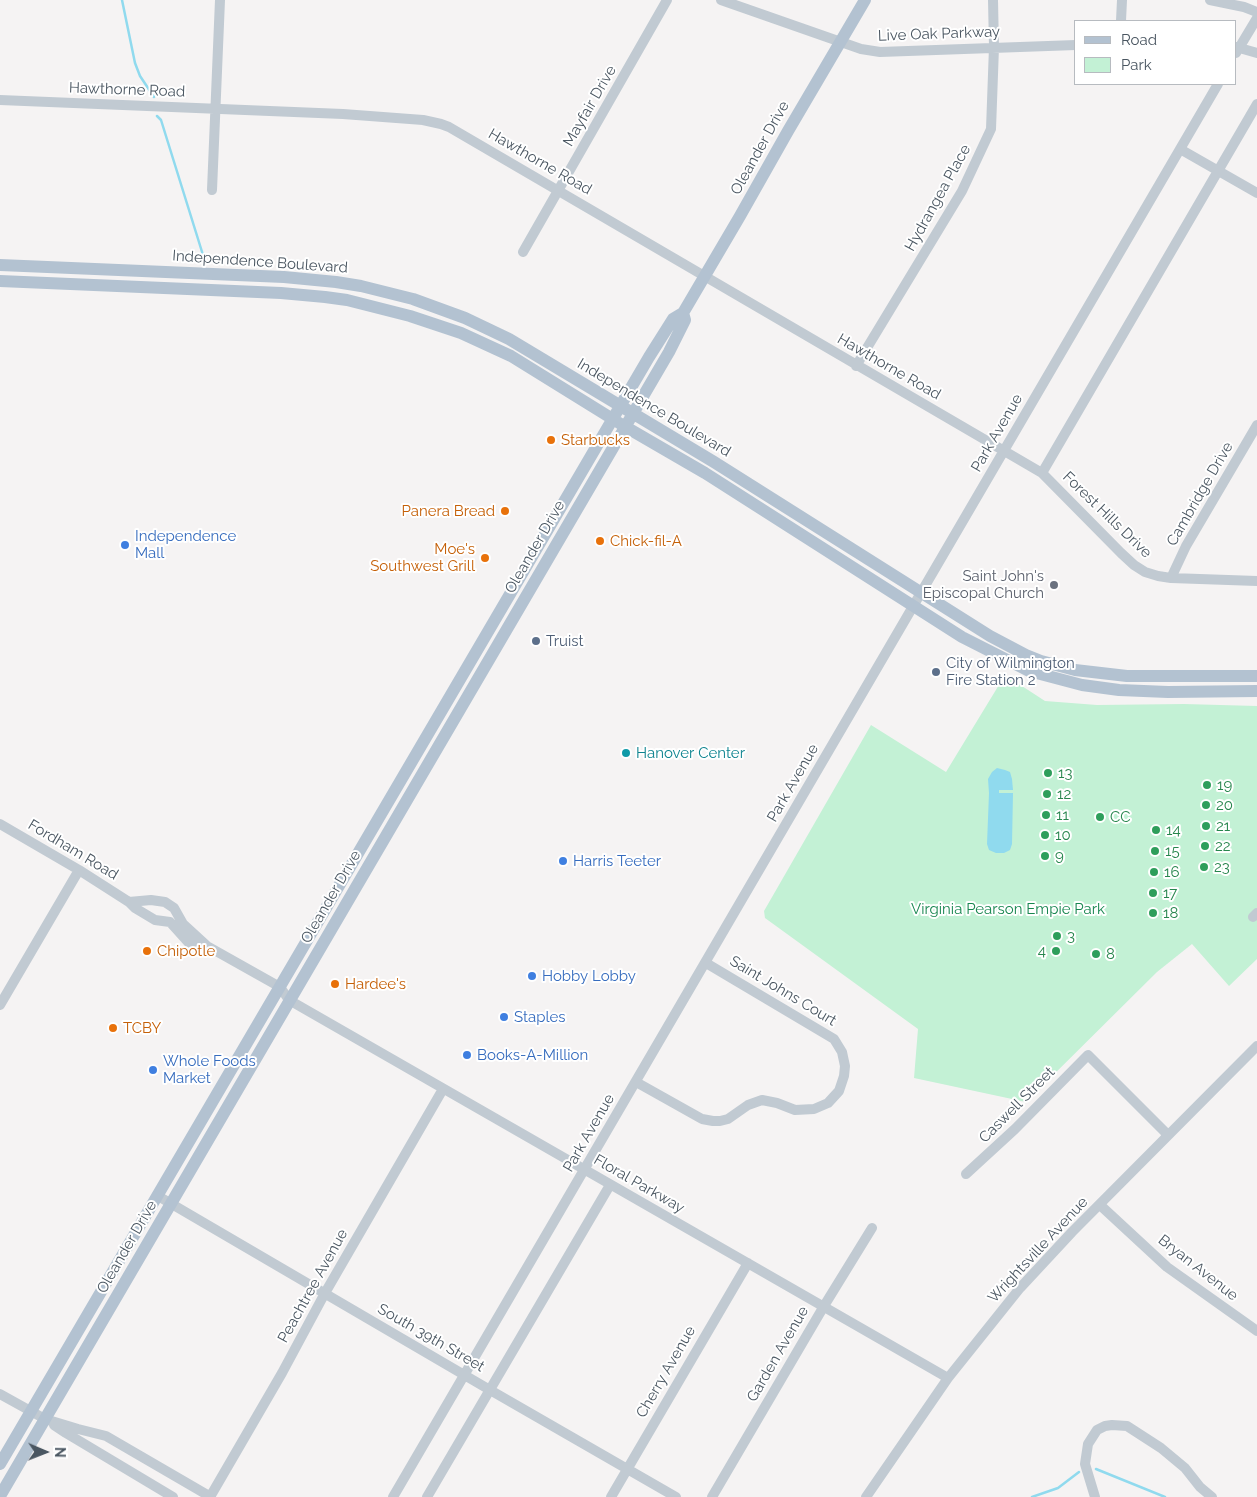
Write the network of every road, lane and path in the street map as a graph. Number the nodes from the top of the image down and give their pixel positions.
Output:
1 (220, 0) edge
2 (667, 0) edge
3 (721, 0) edge
4 (860, 0) edge
5 (864, 0) edge
6 (993, 0) edge
7 (1122, 0) edge
8 (1210, 0) edge
9 (1257, 12) edge
10 (1257, 18) edge
11 (1122, 20) edge
12 (840, 42) junction
13 (1074, 45) edge
14 (994, 47) junction
15 (1237, 49) edge
16 (1257, 53) edge
17 (1217, 85) edge
18 (0, 100) edge
19 (1257, 104) edge
20 (216, 108) junction
21 (1180, 149) junction
22 (1218, 171) junction
23 (212, 190) dead end
24 (558, 191) junction
25 (1257, 193) edge
26 (523, 252) dead end
27 (0, 265) edge
28 (704, 276) junction
29 (284, 277) junction
30 (0, 281) edge
31 (201, 290) junction
32 (683, 313) junction
33 (856, 366) junction
34 (620, 406) junction
35 (633, 414) junction
36 (613, 419) junction
37 (1257, 425) edge
38 (624, 426) junction
39 (1005, 451) junction
40 (1042, 474) junction
41 (1171, 578) junction
42 (1257, 581) edge
43 (922, 593) junction
44 (914, 606) junction
45 (1257, 676) edge
46 (1257, 691) edge
47 (0, 824) edge
48 (79, 870) junction
49 (129, 902) junction
50 (207, 946) junction
51 (706, 963) junction
52 (280, 987) junction
53 (289, 1000) junction
54 (0, 1005) edge
55 (1257, 1046) edge
56 (636, 1082) junction
57 (443, 1089) junction
58 (1168, 1135) junction
59 (585, 1170) junction
60 (966, 1174) dead end
61 (610, 1185) junction
62 (158, 1196) junction
63 (171, 1204) junction
64 (1100, 1205) junction
65 (872, 1228) dead end
66 (748, 1263) junction
67 (325, 1293) junction
68 (824, 1306) junction
69 (1257, 1331) edge
70 (465, 1375) junction
71 (948, 1378) junction
72 (490, 1390) junction
73 (0, 1394) edge
74 (31, 1412) junction
75 (45, 1419) junction
76 (0, 1464) edge
77 (627, 1469) junction
78 (0, 1496) edge
79 (173, 1497) edge
80 (210, 1497) edge
81 (393, 1497) edge
82 (427, 1497) edge
83 (611, 1497) edge
84 (676, 1497) edge
85 (712, 1497) edge
86 (866, 1497) edge
87 (1095, 1497) edge
88 (1212, 1497) edge

1 - 20 street
2 - 24 street, Mayfair Drive
3 - 12 street, Live Oak Parkway
4 - 5 street
5 - 12 main road, Oleander Drive
6 - 14 street, Hydrangea Place
7 - 11 street
8 - 9 street
10 - 15 street
12 - 14 street, Live Oak Parkway
12 - 28 main road, Oleander Drive
13 - 14 street, Live Oak Parkway
14 - 33 street, Hydrangea Place
15 - 16 street
17 - 21 street, Park Avenue
18 - 20 street, Hawthorne Road
19 - 22 street
20 - 23 street
20 - 24 street, Hawthorne Road
21 - 22 street
21 - 39 street, Park Avenue
22 - 25 street
22 - 40 street
24 - 26 street, Mayfair Drive
24 - 28 street, Hawthorne Road
27 - 29 main road, Independence Boulevard
28 - 32 main road, Oleander Drive
28 - 33 street, Hawthorne Road
29 - 31 main road
29 - 34 main road, Independence Boulevard
30 - 31 main road, Independence Boulevard
31 - 36 main road, Independence Boulevard
32 - 34 main road, Oleander Drive
32 - 35 main road, Oleander Drive
33 - 39 street, Hawthorne Road
34 - 35 main road, Independence Boulevard
34 - 36 main road, Oleander Drive
35 - 38 main road, Oleander Drive
35 - 43 main road, Independence Boulevard
36 - 38 main road, Independence Boulevard
36 - 52 main road, Oleander Drive
37 - 41 street, Cambridge Drive
38 - 44 main road, Independence Boulevard
38 - 53 main road, Oleander Drive
39 - 40 street, Forest Hills Drive
39 - 43 street, Park Avenue
40 - 41 street, Forest Hills Drive
41 - 42 street, Forest Hills Drive
43 - 44 street, Park Avenue
43 - 45 main road, Independence Boulevard
44 - 46 main road, Independence Boulevard
44 - 51 street, Park Avenue
47 - 48 street, Fordham Road
48 - 49 street, Fordham Road
48 - 54 street
49 - 50 street, Fordham Road
49 - 50 street, Fordham Road
50 - 52 street, Fordham Road
51 - 56 street, Park Avenue
51 - 56 street, Saint Johns Court
52 - 53 street, Fordham Road
52 - 62 main road, Oleander Drive
53 - 57 street, Floral Parkway
53 - 63 main road, Oleander Drive
55 - 58 street, Wrightsville Avenue
56 - 59 street, Park Avenue
57 - 59 street, Floral Parkway
57 - 67 street, Peachtree Avenue
58 - 60 street, Caswell Street
58 - 64 street, Wrightsville Avenue
59 - 61 street, Floral Parkway
59 - 70 street, Park Avenue
61 - 66 street, Floral Parkway
61 - 72 street
62 - 63 street, South 39th Street
62 - 74 main road, Oleander Drive
63 - 67 street, South 39th Street
63 - 75 main road, Oleander Drive
64 - 69 street, Bryan Avenue
64 - 71 street, Wrightsville Avenue
65 - 68 street, Garden Avenue
66 - 68 street, Floral Parkway
66 - 77 street, Cherry Avenue
67 - 70 street, South 39th Street
67 - 80 street, Peachtree Avenue
68 - 71 street, Floral Parkway
68 - 85 street, Garden Avenue
70 - 72 street, South 39th Street
70 - 81 street, Park Avenue
71 - 86 street, Wrightsville Avenue
72 - 77 street, South 39th Street
72 - 82 street
73 - 74 street
74 - 75 street
74 - 76 main road, Oleander Drive
75 - 78 main road, Oleander Drive
75 - 79 street
75 - 80 street
77 - 83 street, Cherry Avenue
77 - 84 street, South 39th Street
87 - 88 street

